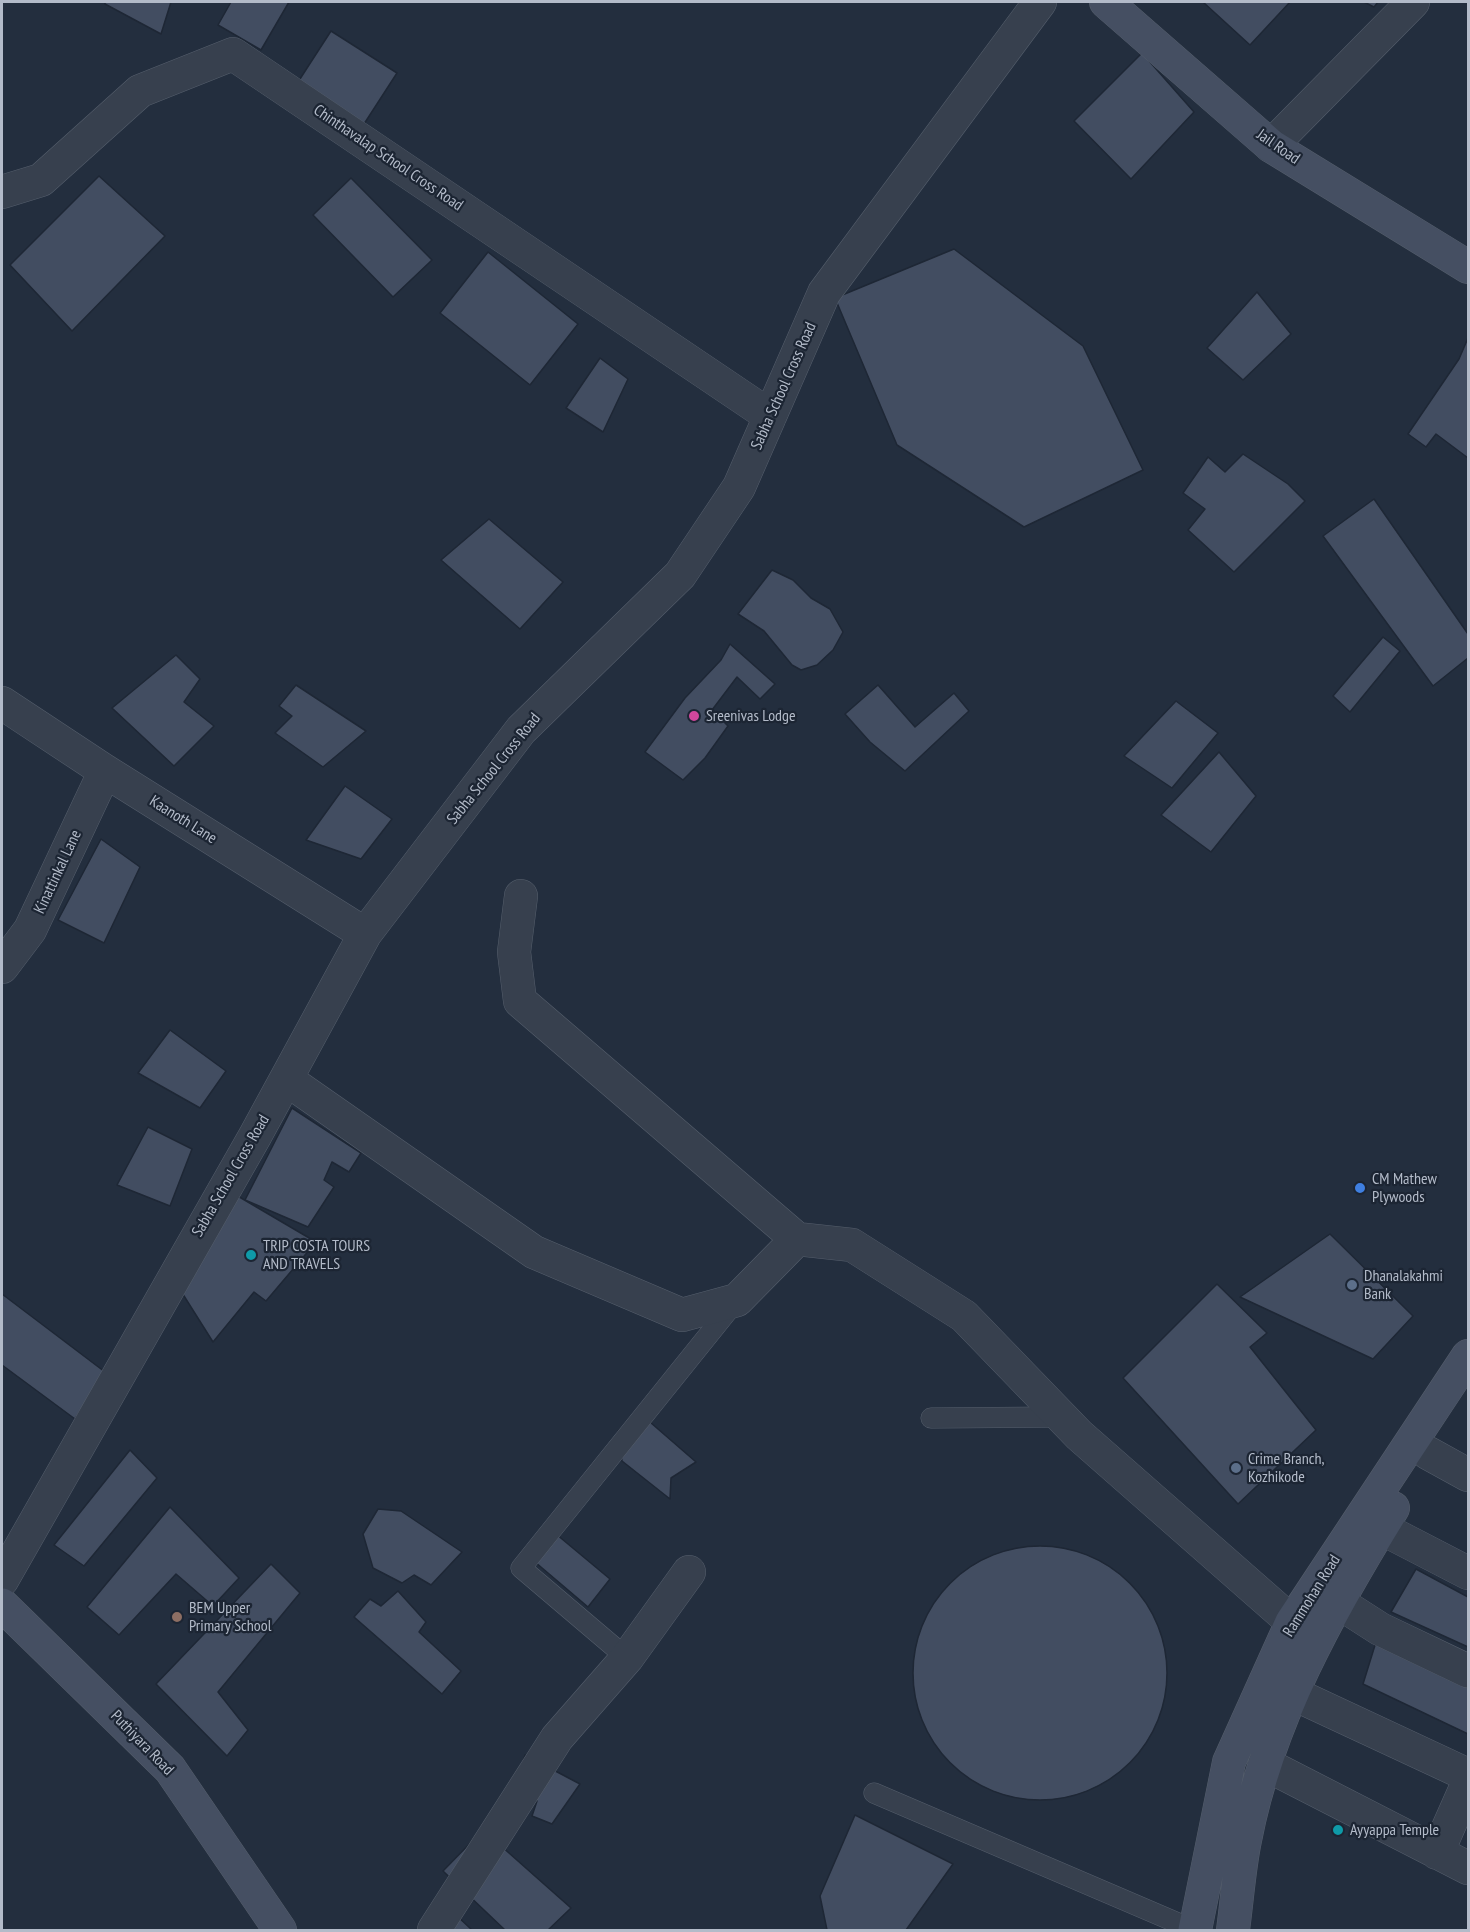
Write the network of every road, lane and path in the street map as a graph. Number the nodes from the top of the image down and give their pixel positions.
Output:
1 (1041, 2) edge
2 (1106, 2) edge
3 (1413, 2) edge
4 (1271, 146) junction
5 (2, 192) edge
6 (1468, 267) edge
7 (770, 416) junction
8 (2, 703) edge
9 (105, 771) junction
10 (521, 896) dead end
11 (365, 934) junction
12 (2, 967) edge
13 (286, 1079) junction
14 (797, 1239) junction
15 (737, 1300) junction
16 (1468, 1356) edge
17 (1468, 1394) edge
18 (1061, 1417) junction
19 (931, 1418) dead end
20 (1428, 1453) junction
21 (1468, 1475) edge
22 (1381, 1528) junction
23 (689, 1572) dead end
24 (1468, 1573) edge
25 (2, 1580) edge
26 (1338, 1602) junction
27 (2, 1605) edge
28 (1292, 1623) junction
29 (627, 1659) junction
30 (1468, 1671) edge
31 (1279, 1701) junction
32 (1265, 1764) junction
33 (1468, 1775) edge
34 (1468, 1783) edge
35 (873, 1793) dead end
36 (1437, 1853) junction
37 (1468, 1868) edge
38 (280, 1930) edge
39 (434, 1930) edge
40 (1195, 1930) edge
41 (1233, 1930) edge

1 - 7 street, Sabha School Cross Road
2 - 4 main road, Jail Road
3 - 4 street
4 - 6 main road, Jail Road
5 - 7 street, Chinthavalap School Cross Road
7 - 11 street, Sabha School Cross Road
8 - 9 street, Kaanoth Lane
9 - 11 street, Kaanoth Lane
9 - 12 street, Kinattinkal Lane
10 - 14 street
11 - 13 street, Sabha School Cross Road
13 - 15 street
13 - 25 street, Sabha School Cross Road
14 - 15 street
14 - 18 street
15 - 29 lane
16 - 28 main road, Rammohan Road
17 - 20 main road, Rammohan Road
18 - 19 lane
18 - 28 street
20 - 21 street
20 - 22 main road, Rammohan Road
22 - 24 street
22 - 26 main road, Rammohan Road
23 - 29 street
26 - 30 street
26 - 31 main road, Rammohan Road
27 - 38 main road, Puthiyara Road
28 - 31 main road, Rammohan Road
29 - 39 street
31 - 32 main road, Rammohan Road
31 - 33 street
31 - 40 main road, Rammohan Road
32 - 36 street
32 - 41 main road, Rammohan Road
34 - 36 street
35 - 40 lane
36 - 37 street

